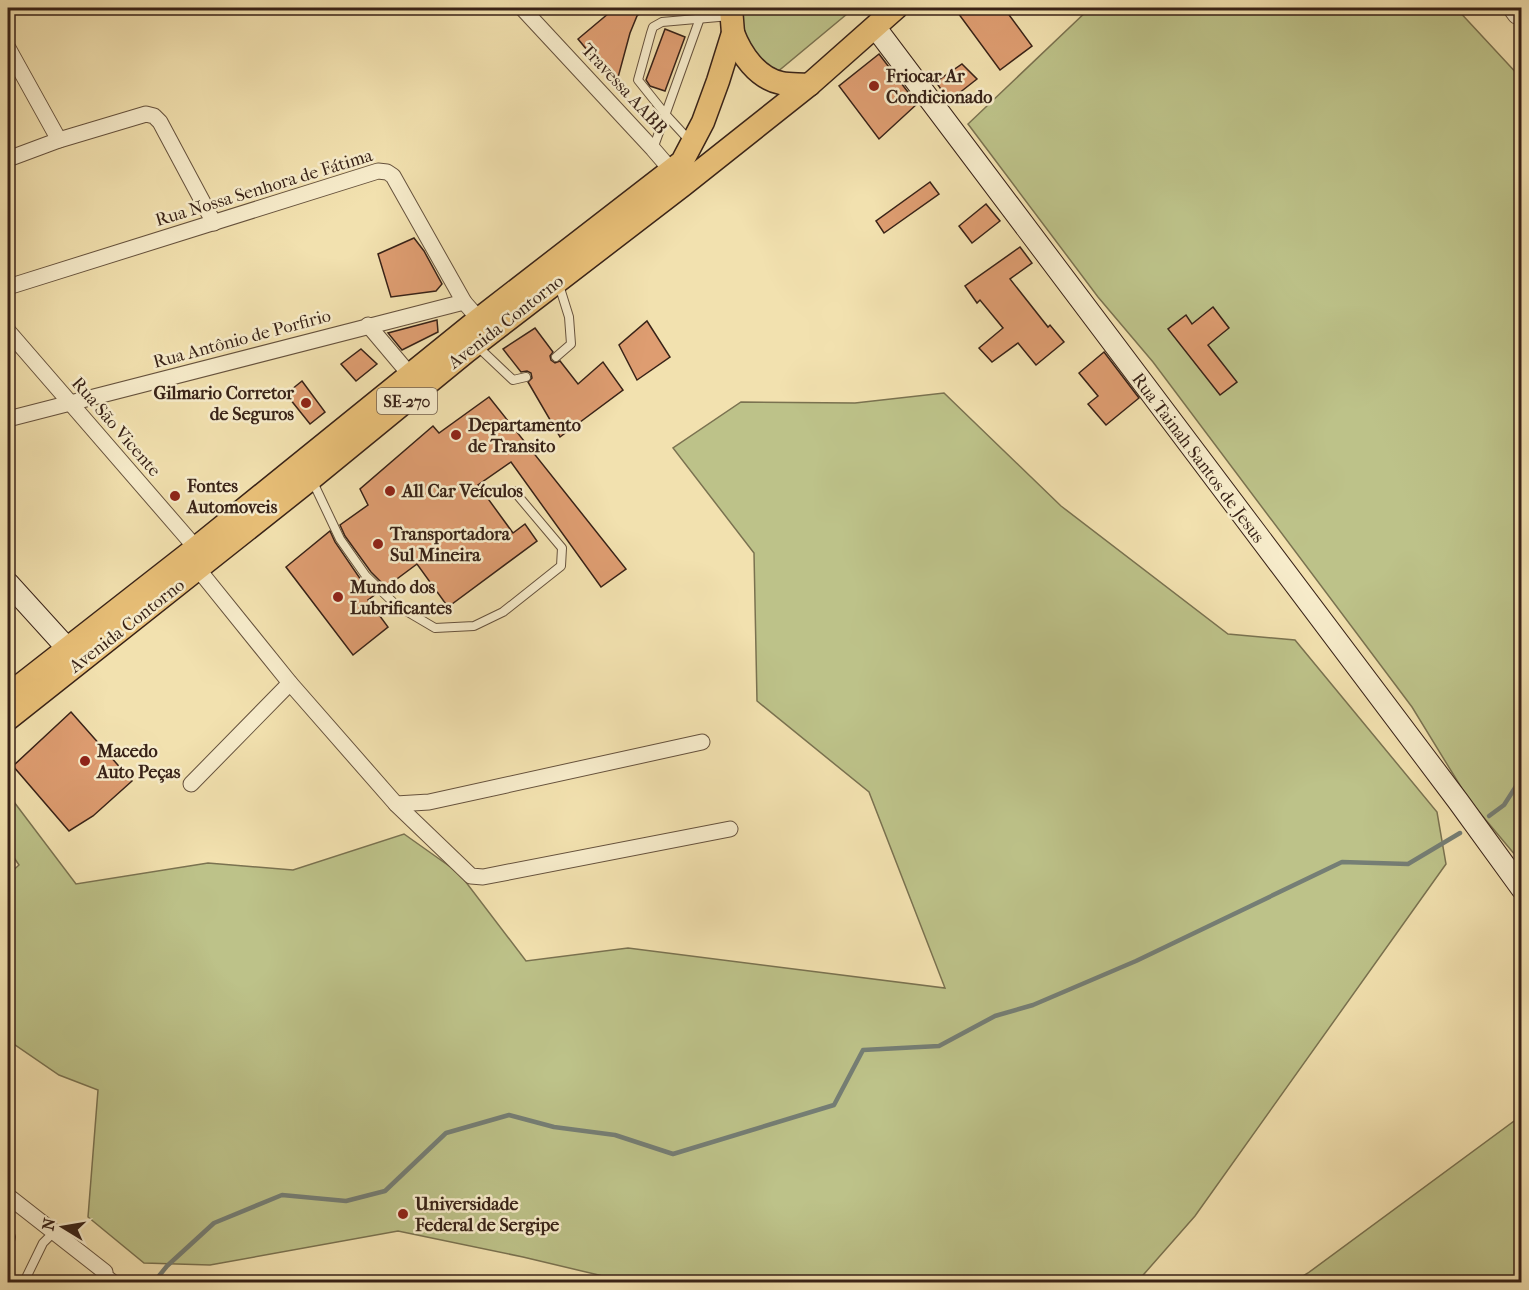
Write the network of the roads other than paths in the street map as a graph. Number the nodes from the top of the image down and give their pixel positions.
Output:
1 (522, 8) edge
2 (896, 8) edge
3 (872, 17) edge
4 (700, 18) junction
5 (732, 19) edge
6 (8, 48) edge
7 (810, 85) junction
8 (666, 115) junction
9 (59, 140) junction
10 (653, 148) junction
11 (8, 159) edge
12 (682, 159) junction
13 (214, 223) junction
14 (558, 282) junction
15 (8, 287) edge
16 (464, 302) junction
17 (479, 319) junction
18 (368, 325) junction
19 (8, 331) edge
20 (476, 345) junction
21 (556, 357) dead end
22 (411, 376) junction
23 (526, 378) dead end
24 (70, 405) junction
25 (8, 420) edge
26 (312, 478) junction
27 (514, 491) dead end
28 (197, 559) junction
29 (8, 583) edge
30 (67, 648) junction
31 (290, 683) junction
32 (8, 695) edge
33 (8, 719) edge
34 (702, 742) dead end
35 (191, 784) dead end
36 (396, 804) junction
37 (730, 829) dead end
38 (1521, 889) edge
39 (8, 1196) edge
40 (8, 1230) edge
41 (53, 1233) junction
42 (8, 1250) edge
43 (105, 1272) joint
44 (24, 1282) edge
45 (118, 1282) edge

1 - 10 street, Travessa AABB
2 - 3 main road, SE-270
3 - 7 main road, SE-270
3 - 38 street, Rua Tainah Santos de Jesus
4 - 5 lane
4 - 8 lane
4 - 8 lane
5 - 7 main road
5 - 12 main road, SE-270
6 - 9 street
7 - 14 main road, Avenida Contorno / SE-270
8 - 10 lane
8 - 12 lane
9 - 11 street
9 - 13 street
10 - 12 street, Travessa AABB
12 - 17 main road, Avenida Contorno / SE-270
13 - 15 street, Rua Nossa Senhora de Fátima
13 - 16 street, Rua Nossa Senhora de Fátima
14 - 20 main road, Avenida Contorno / SE-270
14 - 21 lane
16 - 17 street
16 - 18 street, Rua Antônio de Porfirio
17 - 22 main road, Avenida Contorno / SE-270
18 - 22 street
18 - 24 street, Rua Antônio de Porfirio
19 - 24 street, Rua São Vicente
20 - 23 lane
20 - 26 main road, Avenida Contorno / SE-270
22 - 28 main road, Avenida Contorno / SE-270
24 - 25 street, Rua Antônio de Porfirio
24 - 28 street, Rua São Vicente
26 - 27 lane
26 - 28 main road, Avenida Contorno / SE-270
28 - 30 main road, Avenida Contorno / SE-270
28 - 31 street, Rua São Vicente
28 - 33 main road, Avenida Contorno / SE-270
29 - 30 street
30 - 32 main road, Avenida Contorno / SE-270
31 - 35 street
31 - 36 street, Rua São Vicente
34 - 36 street
36 - 37 street, Rua São Vicente
39 - 41 street
40 - 42 lane
41 - 43 street
41 - 44 lane
43 - 45 lane

